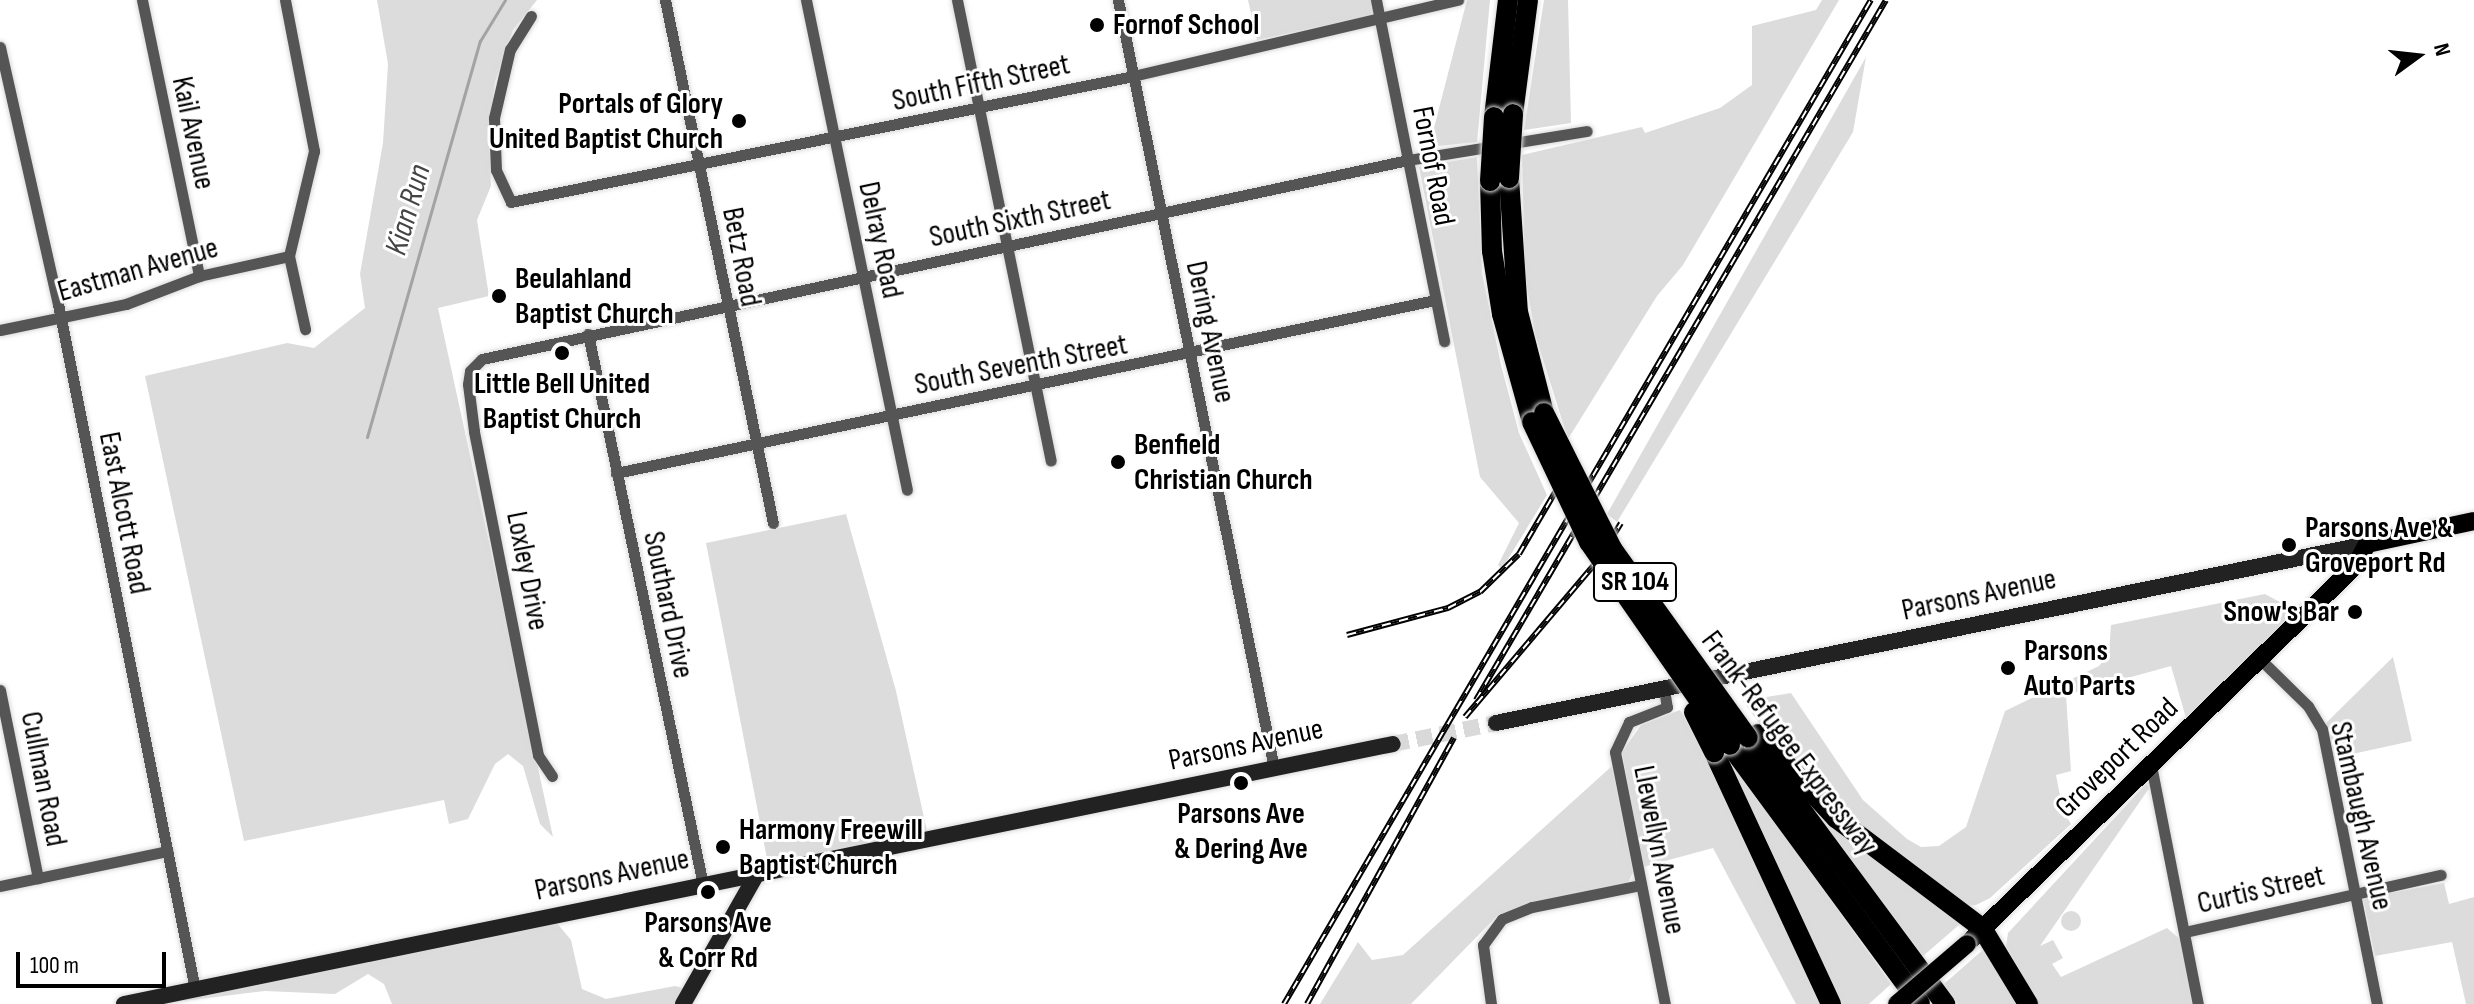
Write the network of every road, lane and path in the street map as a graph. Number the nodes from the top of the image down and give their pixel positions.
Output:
1 (142, 0) edge
2 (285, 0) edge
3 (665, 0) edge
4 (806, 0) edge
5 (957, 0) edge
6 (1118, 0) edge
7 (1376, 0) edge
8 (1458, 0) edge
9 (1528, 0) edge
10 (1507, 5) edge
11 (531, 16) dead end
12 (1380, 20) junction
13 (0, 47) edge
14 (1133, 76) junction
15 (979, 108) junction
16 (1503, 116) junction
17 (1587, 131) dead end
18 (834, 137) junction
19 (1408, 160) junction
20 (697, 164) junction
21 (1161, 214) junction
22 (1007, 247) junction
23 (289, 256) junction
24 (199, 276) junction
25 (863, 276) junction
26 (1435, 300) junction
27 (726, 304) junction
28 (61, 317) junction
29 (305, 329) dead end
30 (0, 330) edge
31 (588, 334) junction
32 (1444, 341) dead end
33 (1190, 356) junction
34 (470, 371) joint
35 (1035, 388) junction
36 (891, 416) junction
37 (1538, 418) junction
38 (754, 445) junction
39 (1051, 461) dead end
40 (616, 473) junction
41 (907, 490) dead end
42 (2474, 521) edge
43 (773, 523) dead end
44 (2367, 544) junction
45 (2260, 659) junction
46 (1664, 689) junction
47 (0, 690) edge
48 (1496, 723) tunnel mouth
49 (1737, 742) junction
50 (1393, 744) tunnel mouth
51 (2151, 765) junction
52 (1274, 768) junction
53 (552, 776) dead end
54 (167, 851) junction
55 (757, 874) junction
56 (2441, 875) dead end
57 (38, 878) junction
58 (703, 885) junction
59 (1641, 885) junction
60 (0, 886) edge
61 (2355, 893) junction
62 (1982, 928) junction
63 (2185, 932) junction
64 (195, 989) junction
65 (124, 1004) edge
66 (683, 1004) edge
67 (1491, 1004) edge
68 (1665, 1004) edge
69 (1831, 1004) edge
70 (1897, 1004) edge
71 (1920, 1004) edge
72 (1945, 1004) edge
73 (2028, 1004) edge
74 (2198, 1004) edge
75 (2377, 1004) edge

1 - 24 street, Kail Avenue
2 - 23 street
3 - 20 street, Betz Road
4 - 18 street, Delray Road
5 - 15 street
6 - 14 street, Dering Avenue
7 - 12 street, Fornof Road
8 - 12 street, South Fifth Street
9 - 16 highway, Frank-Refugee Expressway / SR 104
10 - 16 highway, Frank-Refugee Expressway / SR 104
11 - 20 street, South Fifth Street
12 - 14 street, South Fifth Street
12 - 19 street, Fornof Road
13 - 28 street, East Alcott Road
14 - 15 street, South Fifth Street
14 - 21 street, Dering Avenue
15 - 18 street, South Fifth Street
15 - 22 street
16 - 37 highway, Frank-Refugee Expressway / SR 104, bridge
17 - 19 street, South Sixth Street
18 - 20 street, South Fifth Street
18 - 25 street, Delray Road
19 - 21 street, South Sixth Street
19 - 26 street, Fornof Road
20 - 27 street, Betz Road
21 - 22 street, South Sixth Street
21 - 33 street, Dering Avenue
22 - 25 street, South Sixth Street
22 - 35 street
23 - 24 street, Eastman Avenue
23 - 29 street
24 - 28 street, Eastman Avenue
25 - 27 street, South Sixth Street
25 - 36 street, Delray Road
26 - 32 street, Fornof Road
26 - 33 street, South Seventh Street
27 - 31 street, South Sixth Street
27 - 38 street, Betz Road
28 - 30 street, Eastman Avenue
28 - 54 street, East Alcott Road
31 - 34 street, South Sixth Street
31 - 40 street, Southard Drive
33 - 35 street, South Seventh Street
33 - 52 street, Dering Avenue
34 - 53 street, Loxley Drive
35 - 36 street, South Seventh Street
35 - 39 street
36 - 38 street, South Seventh Street
36 - 41 street, Delray Road
37 - 49 highway, Frank-Refugee Expressway / SR 104, bridge
37 - 49 highway, Frank-Refugee Expressway / SR 104, bridge
38 - 40 street, South Seventh Street
38 - 43 street, Betz Road
40 - 58 street, Southard Drive
42 - 44 main road, Parsons Avenue
44 - 45 main road, Groveport Road
44 - 46 street, Parsons Avenue
45 - 51 main road, Groveport Road
45 - 61 street, Stambaugh Avenue
46 - 48 street, Parsons Avenue
46 - 59 street, Llewellyn Avenue
47 - 57 street, Cullman Road
49 - 62 highway
49 - 69 highway
49 - 71 highway, Frank-Refugee Expressway / SR 104
49 - 72 highway, Frank-Refugee Expressway / SR 104
50 - 52 street, Parsons Avenue
51 - 62 main road, Groveport Road
51 - 63 street
52 - 55 street, Parsons Avenue
54 - 57 street
54 - 64 street, East Alcott Road
55 - 58 street, Parsons Avenue
55 - 66 street
56 - 61 street, Curtis Street
57 - 60 street
58 - 64 street, Parsons Avenue
59 - 67 street
59 - 68 street, Llewellyn Avenue
61 - 63 street, Curtis Street
61 - 75 street, Stambaugh Avenue
62 - 70 main road, Groveport Road, bridge
62 - 73 highway
63 - 74 street
64 - 65 street, Parsons Avenue

